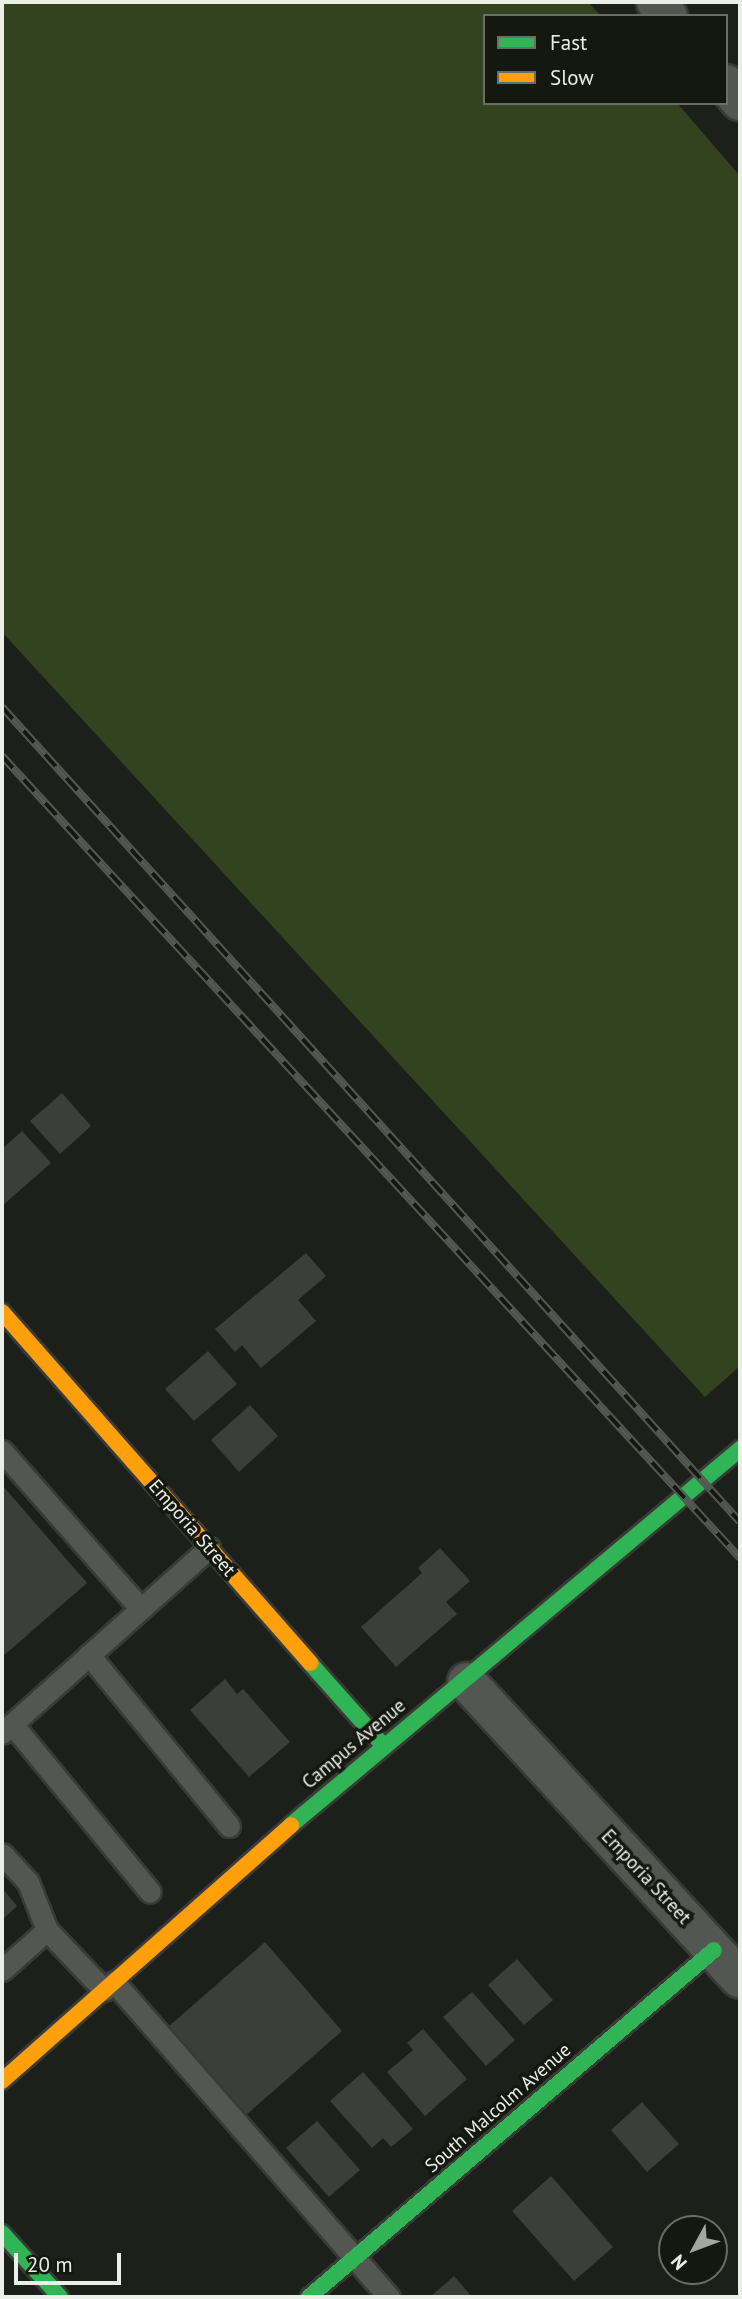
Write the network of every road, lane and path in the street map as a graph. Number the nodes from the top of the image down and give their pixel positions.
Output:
1 (728, 87) edge
2 (740, 101) edge
3 (2, 1312) edge
4 (740, 1449) edge
5 (2, 1451) edge
6 (209, 1548) junction
7 (141, 1609) junction
8 (89, 1655) junction
9 (467, 1682) junction
10 (7, 1729) edge
11 (382, 1744) junction
12 (229, 1826) dead end
13 (2, 1854) edge
14 (150, 1892) dead end
15 (47, 1930) junction
16 (714, 1950) junction
17 (2, 1970) edge
18 (740, 1979) edge
19 (109, 1986) junction
20 (2, 2081) edge
21 (2, 2233) edge
22 (354, 2258) junction
23 (60, 2297) edge
24 (309, 2297) edge
25 (389, 2297) edge

1 - 2 street
3 - 6 street, Emporia Street
4 - 9 street, Campus Avenue
5 - 7 lane
6 - 7 lane
6 - 11 street, Emporia Street
7 - 8 lane
8 - 10 lane
8 - 12 lane
9 - 11 street, Campus Avenue
9 - 16 street, Emporia Street
10 - 14 lane
11 - 19 street, Campus Avenue
13 - 15 lane
15 - 17 lane
15 - 19 lane
16 - 18 street, Emporia Street
16 - 22 street, South Malcolm Avenue
19 - 20 street, Campus Avenue
19 - 22 lane
21 - 23 street
22 - 24 street, South Malcolm Avenue
22 - 25 lane

